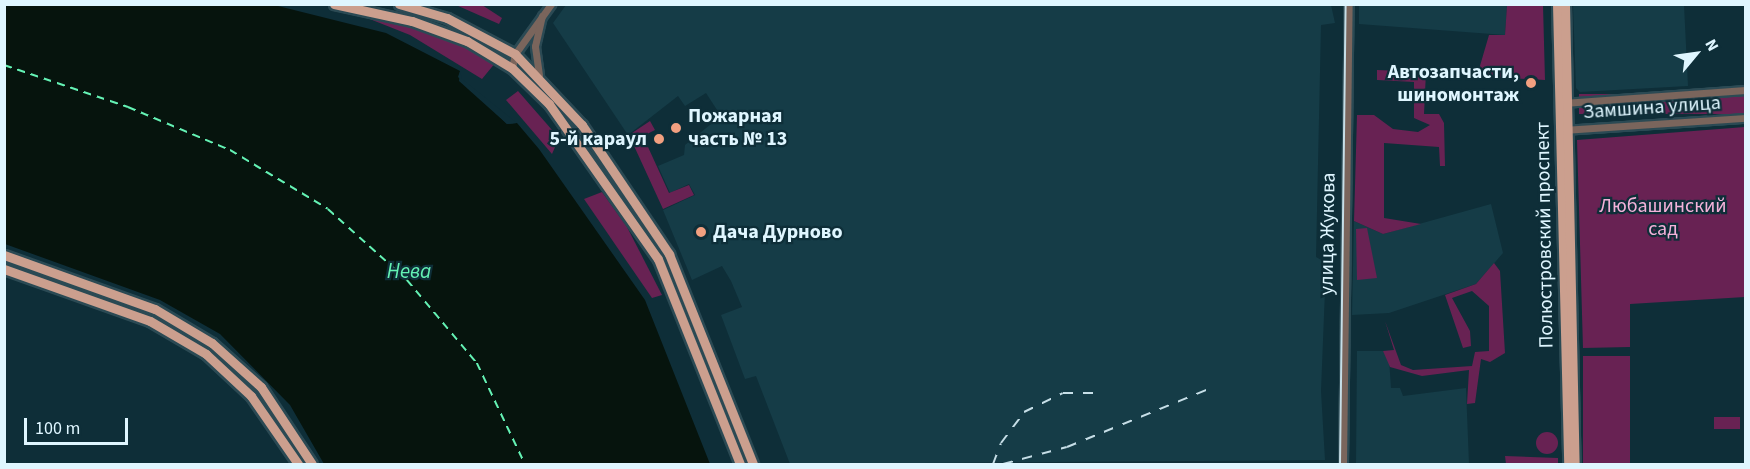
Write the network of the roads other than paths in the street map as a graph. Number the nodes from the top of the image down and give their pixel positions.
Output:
1 (334, 4) edge
2 (399, 4) edge
3 (550, 4) edge
4 (1348, 4) edge
5 (1557, 4) edge
6 (1565, 4) edge
7 (542, 16) junction
8 (515, 54) junction
9 (512, 68) junction
10 (539, 75) junction
11 (1746, 90) edge
12 (1563, 103) junction
13 (1746, 118) edge
14 (1564, 130) junction
15 (4, 255) edge
16 (4, 269) edge
17 (298, 465) edge
18 (312, 465) edge
19 (740, 465) edge
20 (753, 465) edge
21 (1342, 465) edge
22 (1568, 465) edge
23 (1575, 465) edge

1 - 9 main road
2 - 8 main road
3 - 7 street
4 - 21 street, улица Жукова
5 - 12 main road, Полюстровский проспект
6 - 12 main road, Полюстровский проспект
7 - 8 street
7 - 10 street
8 - 9 street
8 - 10 main road
9 - 19 main road
10 - 20 main road
11 - 12 street, Замшина улица
12 - 14 main road, Полюстровский проспект
13 - 14 street, Замшина улица
14 - 22 main road, Полюстровский проспект
14 - 23 main road, Полюстровский проспект
15 - 18 main road
16 - 17 main road

